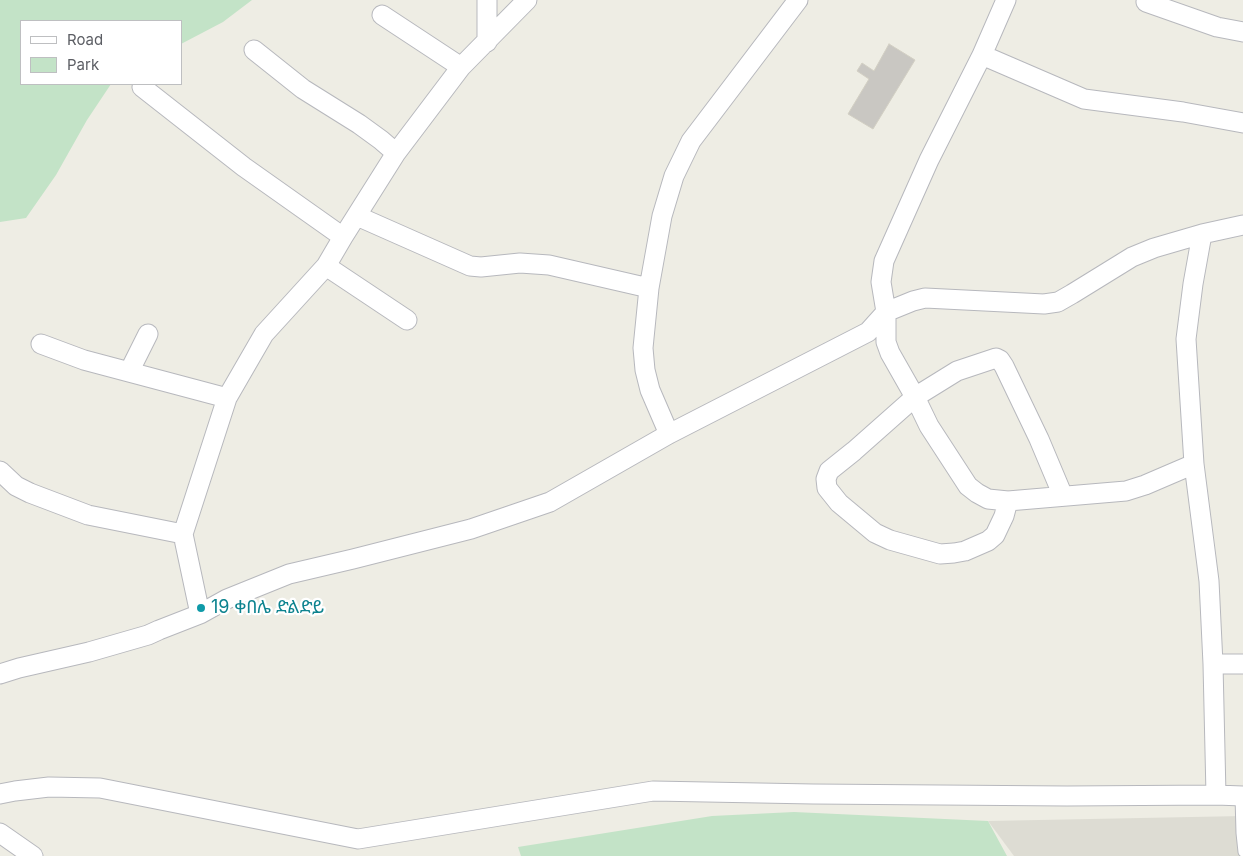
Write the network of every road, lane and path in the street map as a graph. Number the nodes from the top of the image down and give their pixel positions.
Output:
1 (488, 0) edge
2 (527, 0) edge
3 (798, 0) edge
4 (1006, 0) edge
5 (1146, 2) dead end
6 (382, 15) dead end
7 (1243, 32) edge
8 (487, 42) junction
9 (254, 50) dead end
10 (982, 55) junction
11 (461, 67) junction
12 (142, 87) dead end
13 (1243, 123) edge
14 (396, 154) junction
15 (357, 216) junction
16 (1243, 225) edge
17 (1202, 234) junction
18 (343, 237) junction
19 (326, 266) junction
20 (649, 288) junction
21 (886, 312) junction
22 (407, 320) dead end
23 (148, 334) dead end
24 (41, 344) dead end
25 (129, 372) junction
26 (915, 397) junction
27 (227, 398) junction
28 (669, 434) junction
29 (1194, 464) junction
30 (0, 471) edge
31 (1063, 496) junction
32 (1008, 501) junction
33 (183, 534) junction
34 (200, 614) junction
35 (1213, 664) junction
36 (1243, 664) edge
37 (0, 674) edge
38 (0, 794) edge
39 (1216, 795) junction
40 (1242, 796) edge
41 (0, 833) edge
42 (360, 848) edge
43 (1243, 852) edge
44 (33, 856) edge

1 - 8 street
2 - 8 street
3 - 20 street
4 - 10 street
5 - 7 street
6 - 11 street
8 - 11 street
9 - 14 street
10 - 13 street
10 - 21 street
11 - 14 street
12 - 18 street
14 - 15 street
15 - 18 street
15 - 20 street
16 - 17 street
17 - 21 street
17 - 29 street
18 - 19 street
19 - 22 street
19 - 27 street
20 - 28 street
21 - 26 street
21 - 28 street
23 - 25 street
24 - 25 street
25 - 27 street
26 - 31 street
26 - 32 street
26 - 32 street
27 - 33 street
28 - 34 street
29 - 31 street
29 - 35 street
30 - 33 street
31 - 32 street
33 - 34 street
34 - 37 street
35 - 36 street
35 - 39 street
38 - 42 street
39 - 40 street
39 - 42 street
40 - 43 lane
41 - 44 street

